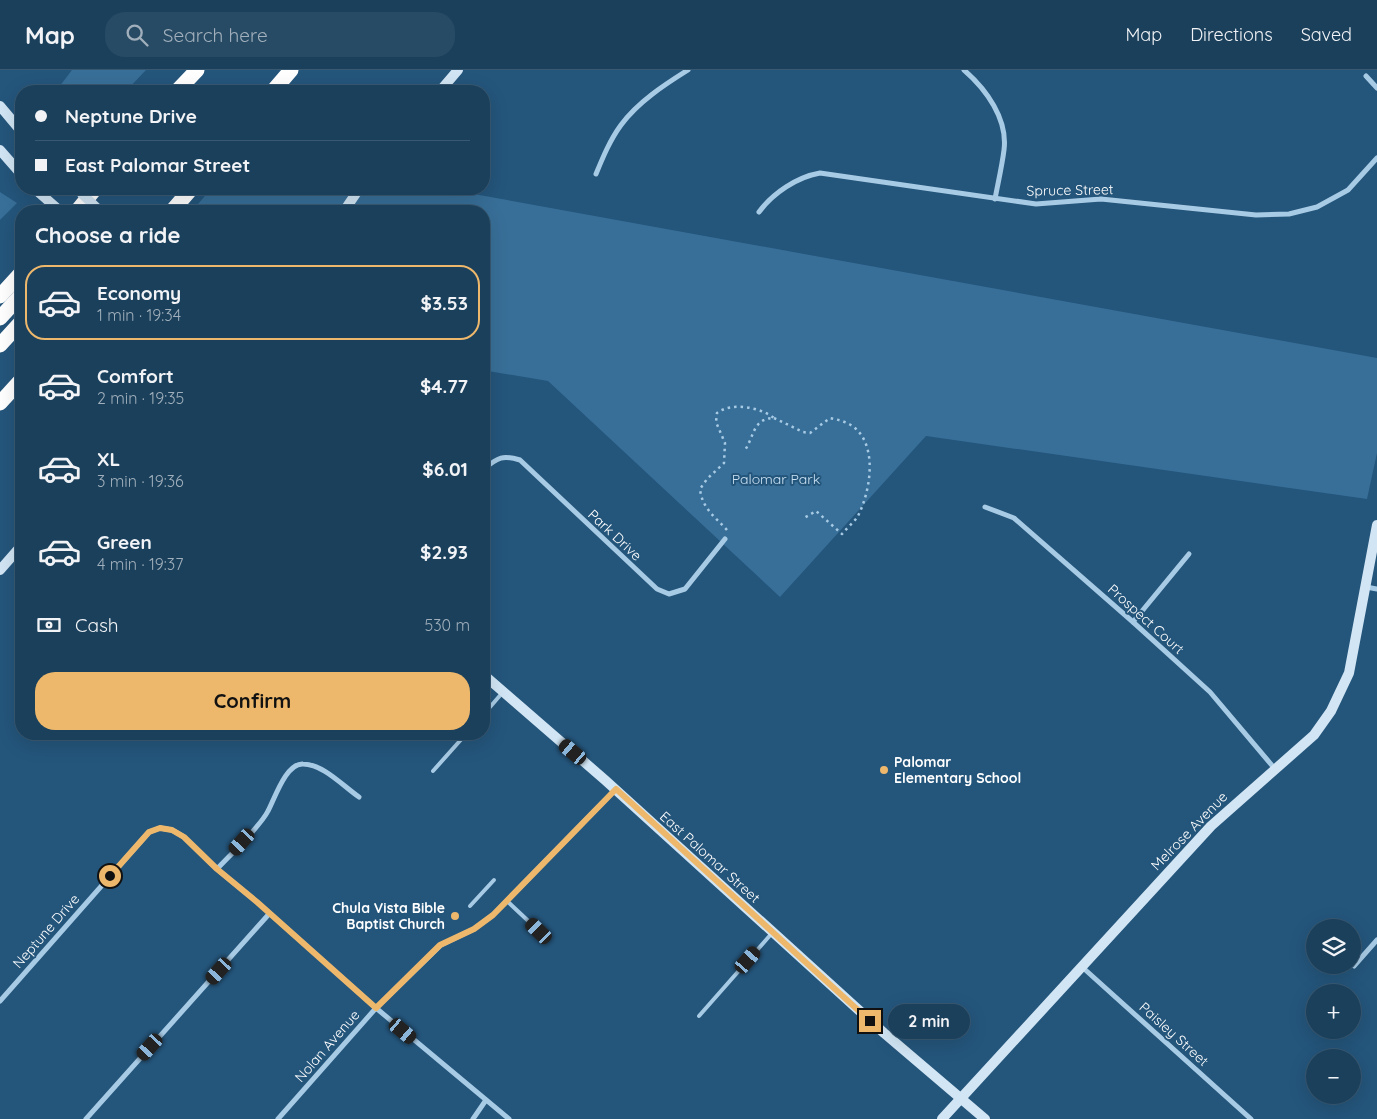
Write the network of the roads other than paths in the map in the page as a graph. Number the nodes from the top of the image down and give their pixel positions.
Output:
1 (197, 70) edge
2 (291, 70) edge
3 (458, 70) edge
4 (688, 70) edge
5 (964, 70) edge
6 (1366, 76) dead end
7 (183, 85) edge
8 (278, 85) edge
9 (445, 85) edge
10 (1377, 88) edge
11 (0, 106) edge
12 (15, 124) edge
13 (0, 150) edge
14 (1377, 158) edge
15 (15, 167) edge
16 (596, 174) dead end
17 (42, 195) edge
18 (83, 195) edge
19 (90, 195) edge
20 (186, 195) edge
21 (996, 199) junction
22 (53, 205) edge
23 (82, 205) edge
24 (94, 205) edge
25 (177, 205) edge
26 (759, 212) dead end
27 (15, 280) edge
28 (0, 296) edge
29 (15, 302) edge
30 (0, 318) edge
31 (15, 329) edge
32 (0, 345) edge
33 (15, 387) edge
34 (0, 403) edge
35 (490, 464) edge
36 (985, 507) dead end
37 (1377, 525) edge
38 (725, 539) dead end
39 (15, 553) edge
40 (1190, 554) dead end
41 (0, 570) edge
42 (1366, 587) junction
43 (1377, 589) edge
44 (1133, 622) junction
45 (490, 680) edge
46 (503, 692) junction
47 (490, 707) edge
48 (461, 740) edge
49 (1276, 770) junction
50 (433, 771) dead end
51 (616, 789) junction
52 (359, 797) dead end
53 (217, 869) junction
54 (494, 880) dead end
55 (507, 901) junction
56 (470, 906) dead end
57 (269, 914) junction
58 (539, 931) dead end
59 (772, 932) junction
60 (1377, 940) edge
61 (1361, 958) edge
62 (1081, 966) junction
63 (0, 1001) edge
64 (376, 1008) junction
65 (699, 1016) dead end
66 (961, 1098) junction
67 (486, 1100) junction
68 (86, 1119) edge
69 (278, 1119) edge
70 (473, 1119) edge
71 (509, 1119) edge
72 (942, 1119) edge
73 (985, 1119) edge
74 (1251, 1119) edge

1 - 7 highway
2 - 8 highway
3 - 9 street
4 - 16 street
5 - 21 street
6 - 10 street
11 - 12 street
13 - 15 street
14 - 21 street, Spruce Street
17 - 22 street
18 - 24 street, bridge
19 - 23 highway
20 - 25 highway
21 - 26 street, Spruce Street
27 - 28 highway
29 - 30 highway
31 - 32 highway
33 - 34 highway
35 - 38 street, Park Drive
36 - 44 street, Prospect Court
37 - 42 street, Melrose Avenue
39 - 41 street
40 - 44 street
42 - 43 street
42 - 49 street, Melrose Avenue
44 - 49 street, Prospect Court
45 - 46 street, East Palomar Street
46 - 47 lane
46 - 51 street, East Palomar Street
48 - 50 lane
49 - 62 street, Melrose Avenue
51 - 55 street, Nolan Avenue
51 - 59 street, East Palomar Street
52 - 53 street
53 - 57 street
53 - 63 street, Neptune Drive
54 - 56 lane
55 - 58 lane
55 - 64 street, Nolan Avenue
57 - 64 street
57 - 68 street
59 - 65 lane
59 - 66 street, East Palomar Street
60 - 61 street
62 - 66 street, Melrose Avenue
62 - 74 street, Paisley Street
64 - 67 street
64 - 69 street, Nolan Avenue
66 - 72 street, Melrose Avenue
66 - 73 street, East Palomar Street
67 - 70 street
67 - 71 street

